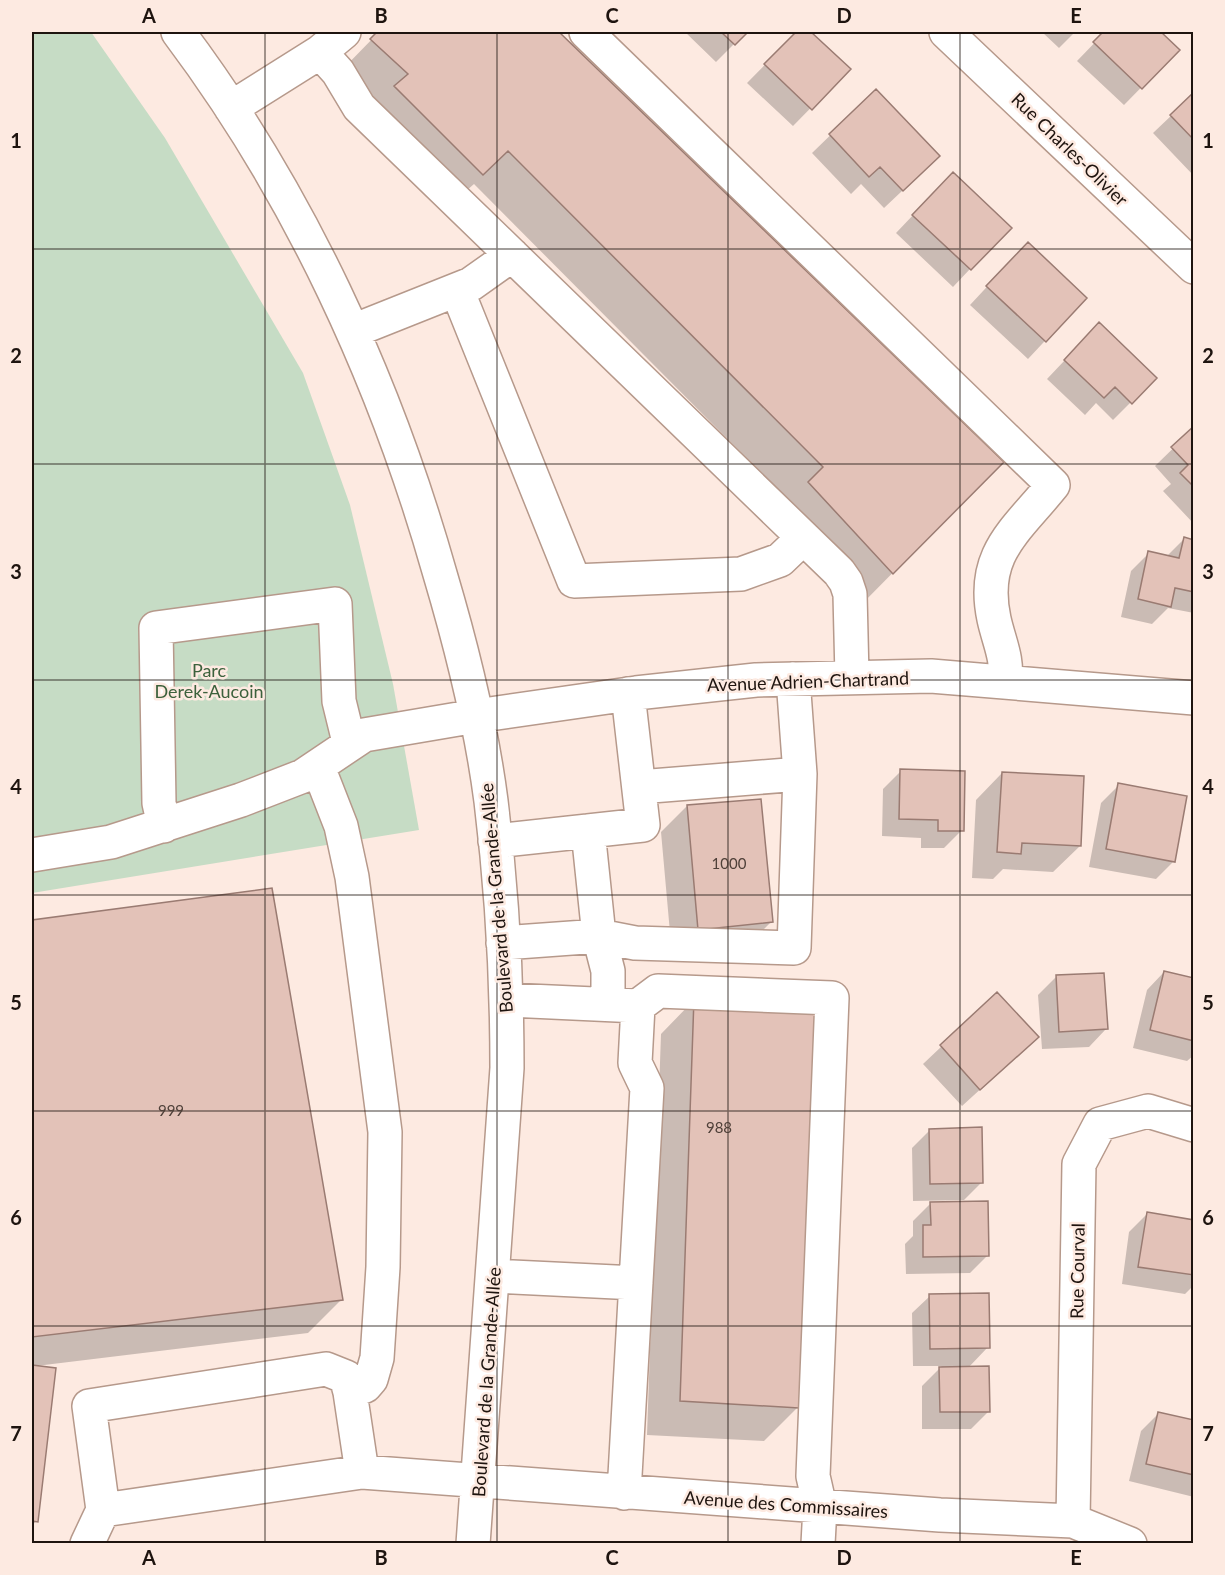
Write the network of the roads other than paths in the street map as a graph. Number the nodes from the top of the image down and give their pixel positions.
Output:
1 (586, 32) edge
2 (946, 32) edge
3 (181, 33) edge
4 (332, 42) edge
5 (231, 108) junction
6 (512, 255) junction
7 (1194, 267) edge
8 (457, 290) junction
9 (353, 332) junction
10 (803, 538) junction
11 (852, 677) junction
12 (793, 679) junction
13 (1005, 682) junction
14 (628, 694) junction
15 (1194, 698) edge
16 (476, 716) junction
17 (350, 742) junction
18 (318, 767) junction
19 (800, 774) junction
20 (639, 787) junction
21 (164, 826) junction
22 (588, 831) junction
23 (495, 841) junction
24 (32, 855) edge
25 (598, 936) junction
26 (503, 943) junction
27 (506, 1000) junction
28 (623, 1005) junction
29 (1194, 1125) edge
30 (494, 1276) junction
31 (636, 1283) junction
32 (350, 1392) junction
33 (362, 1472) junction
34 (479, 1482) junction
35 (624, 1493) junction
36 (820, 1507) junction
37 (103, 1510) junction
38 (1073, 1521) junction
39 (87, 1544) edge
40 (474, 1544) edge
41 (818, 1544) edge
42 (1130, 1544) edge

1 - 13 street
2 - 7 street, Rue Charles-Olivier
3 - 5 street, Boulevard de la Grande-Allée
4 - 5 street
4 - 6 street
5 - 9 street, Boulevard de la Grande-Allée
6 - 8 street
6 - 10 street
8 - 9 street
8 - 10 street
9 - 16 street, Boulevard de la Grande-Allée
10 - 11 street
11 - 12 street, Avenue Adrien-Chartrand
11 - 13 street, Avenue Adrien-Chartrand
12 - 14 street, Avenue Adrien-Chartrand
12 - 19 street
13 - 15 street, Avenue Adrien-Chartrand
14 - 16 street, Avenue Adrien-Chartrand
14 - 20 street
16 - 17 street, Avenue Adrien-Chartrand
16 - 23 street, Boulevard de la Grande-Allée
17 - 18 street, Avenue Adrien-Chartrand
17 - 21 street
18 - 21 street, Avenue Adrien-Chartrand
18 - 32 street
19 - 20 street
19 - 25 street
20 - 22 street
21 - 24 street, Avenue Adrien-Chartrand
22 - 23 street
22 - 25 street
23 - 26 street, Boulevard de la Grande-Allée
25 - 26 street
25 - 28 street
26 - 27 street, Boulevard de la Grande-Allée
27 - 28 street
27 - 30 street, Boulevard de la Grande-Allée
28 - 31 street
28 - 36 street
29 - 38 street, Rue Courval
30 - 31 street
30 - 34 street, Boulevard de la Grande-Allée
31 - 35 street
32 - 33 street
32 - 37 street
33 - 34 street, Avenue des Commissaires
33 - 37 street, Avenue des Commissaires
34 - 35 street, Avenue des Commissaires
34 - 40 street, Boulevard de la Grande-Allée
35 - 36 street, Avenue des Commissaires
36 - 38 street, Avenue des Commissaires
36 - 41 street
37 - 39 street
38 - 42 street, Avenue des Commissaires

